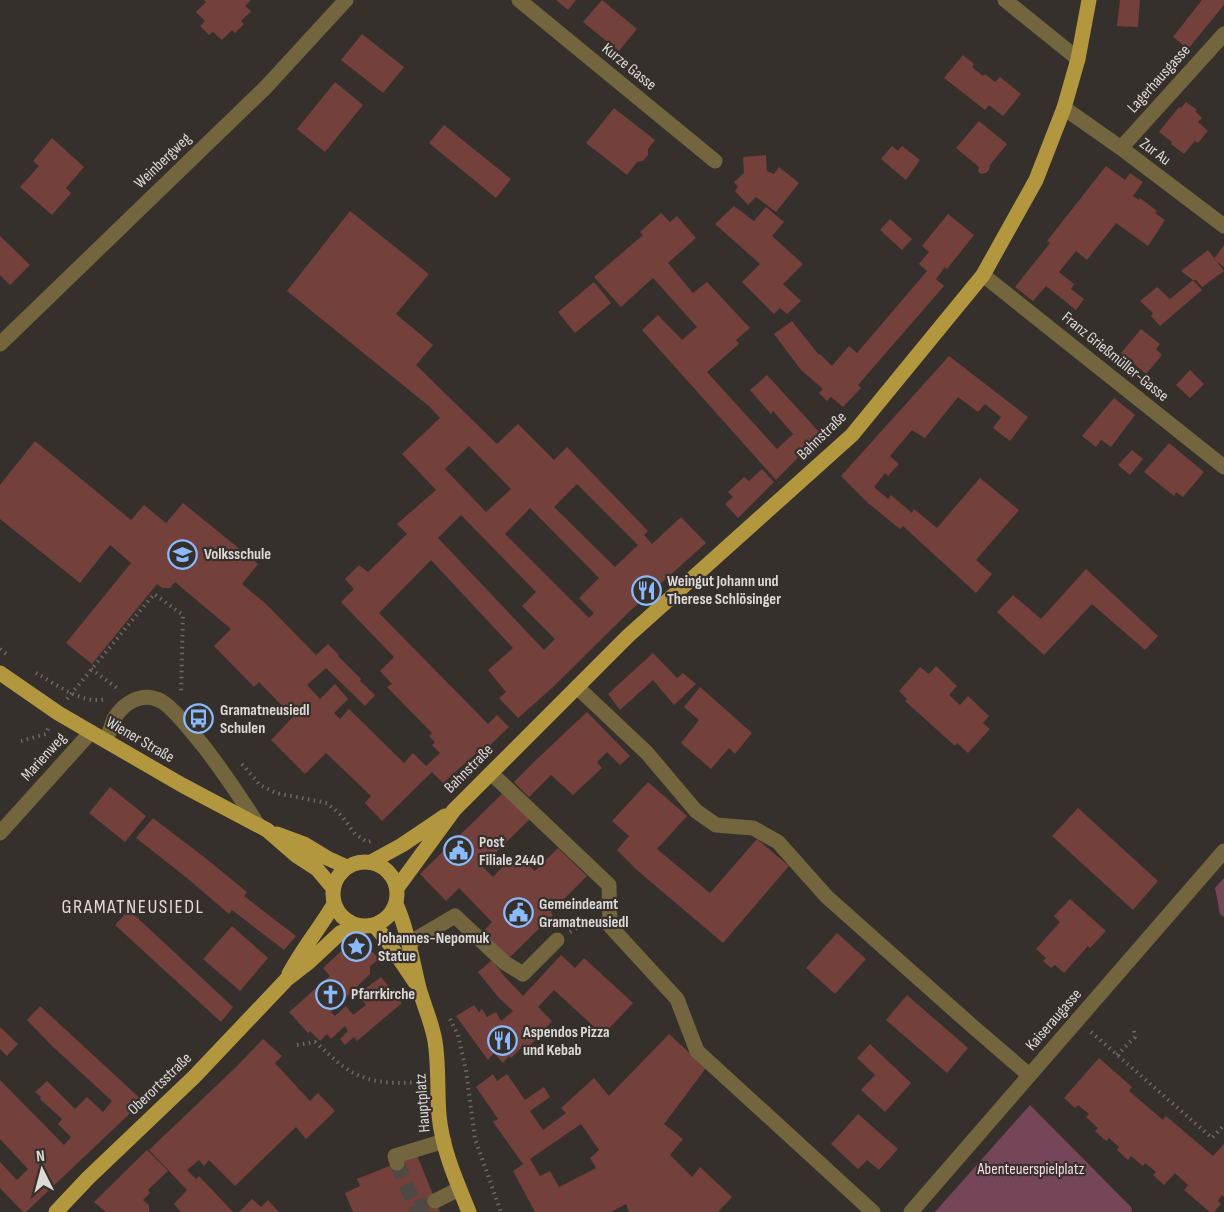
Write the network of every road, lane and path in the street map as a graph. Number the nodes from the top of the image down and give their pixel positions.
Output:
1 (346, 0) edge
2 (519, 0) edge
3 (1005, 0) edge
4 (1089, 0) edge
5 (1224, 34) edge
6 (1077, 59) junction
7 (1064, 108) junction
8 (1120, 148) junction
9 (716, 161) dead end
10 (1224, 226) edge
11 (983, 275) junction
12 (0, 344) edge
13 (1224, 467) edge
14 (91, 669) junction
15 (0, 673) edge
16 (577, 687) junction
17 (117, 688) dead end
18 (72, 693) dead end
19 (181, 694) dead end
20 (51, 723) dead end
21 (92, 732) junction
22 (21, 741) dead end
23 (106, 741) junction
24 (491, 773) junction
25 (454, 810) junction
26 (262, 828) junction
27 (0, 833) edge
28 (1224, 851) edge
29 (371, 862) junction
30 (347, 867) junction
31 (333, 888) junction
32 (397, 888) junction
33 (334, 904) junction
34 (396, 904) junction
35 (374, 925) junction
36 (357, 926) junction
37 (610, 926) junction
38 (557, 940) joint
39 (409, 943) junction
40 (286, 979) junction
41 (420, 989) junction
42 (1077, 1020) junction
43 (1134, 1031) dead end
44 (297, 1045) dead end
45 (1117, 1055) junction
46 (1029, 1075) junction
47 (438, 1081) junction
48 (1224, 1125) edge
49 (444, 1141) junction
50 (398, 1163) dead end
51 (459, 1189) junction
52 (435, 1201) tunnel mouth
53 (56, 1212) edge
54 (469, 1212) edge
55 (873, 1212) edge
56 (911, 1212) edge

1 - 12 street, Weinbergweg
2 - 9 street, Kurze Gasse
3 - 6 street
4 - 6 main road, Bahnstraße
5 - 8 street, Lagerhausgasse
6 - 7 main road, Bahnstraße
7 - 8 street, Zur Au
7 - 11 main road, Bahnstraße
8 - 10 street, Zur Au
11 - 13 street, Franz Grießmüller-Gasse
11 - 16 main road, Bahnstraße
14 - 17 path
14 - 18 path
14 - 19 path
15 - 21 main road, Wiener Straße
16 - 24 main road, Bahnstraße
16 - 46 street
20 - 22 path
21 - 23 main road, Wiener Straße
21 - 27 street, Marienweg
23 - 26 main road, Wiener Straße
23 - 26 street
24 - 25 main road, Bahnstraße
24 - 37 street
25 - 29 main road, Bahnstraße
25 - 32 main road, Bahnstraße
26 - 30 main road, Wiener Straße
26 - 31 main road, Wiener Straße
28 - 42 street, Kaiseraugasse
29 - 30 main road
29 - 32 main road
30 - 31 main road
31 - 33 main road
32 - 34 main road
33 - 36 main road
33 - 40 main road, Oberortsstraße
34 - 35 main road
34 - 39 main road, Hauptplatz
35 - 36 main road
35 - 41 main road, Hauptplatz
36 - 40 main road, Oberortsstraße
37 - 38 path
37 - 55 street
38 - 39 street
39 - 41 main road, Hauptplatz
40 - 53 main road, Oberortsstraße
41 - 47 main road, Hauptplatz
42 - 45 path
42 - 46 street, Kaiseraugasse
43 - 45 path
44 - 47 path
45 - 48 path
46 - 56 street, Kaiseraugasse
47 - 49 main road, Hauptplatz
49 - 50 street
49 - 51 main road, Hauptplatz
51 - 52 street
51 - 54 main road, Hauptplatz

